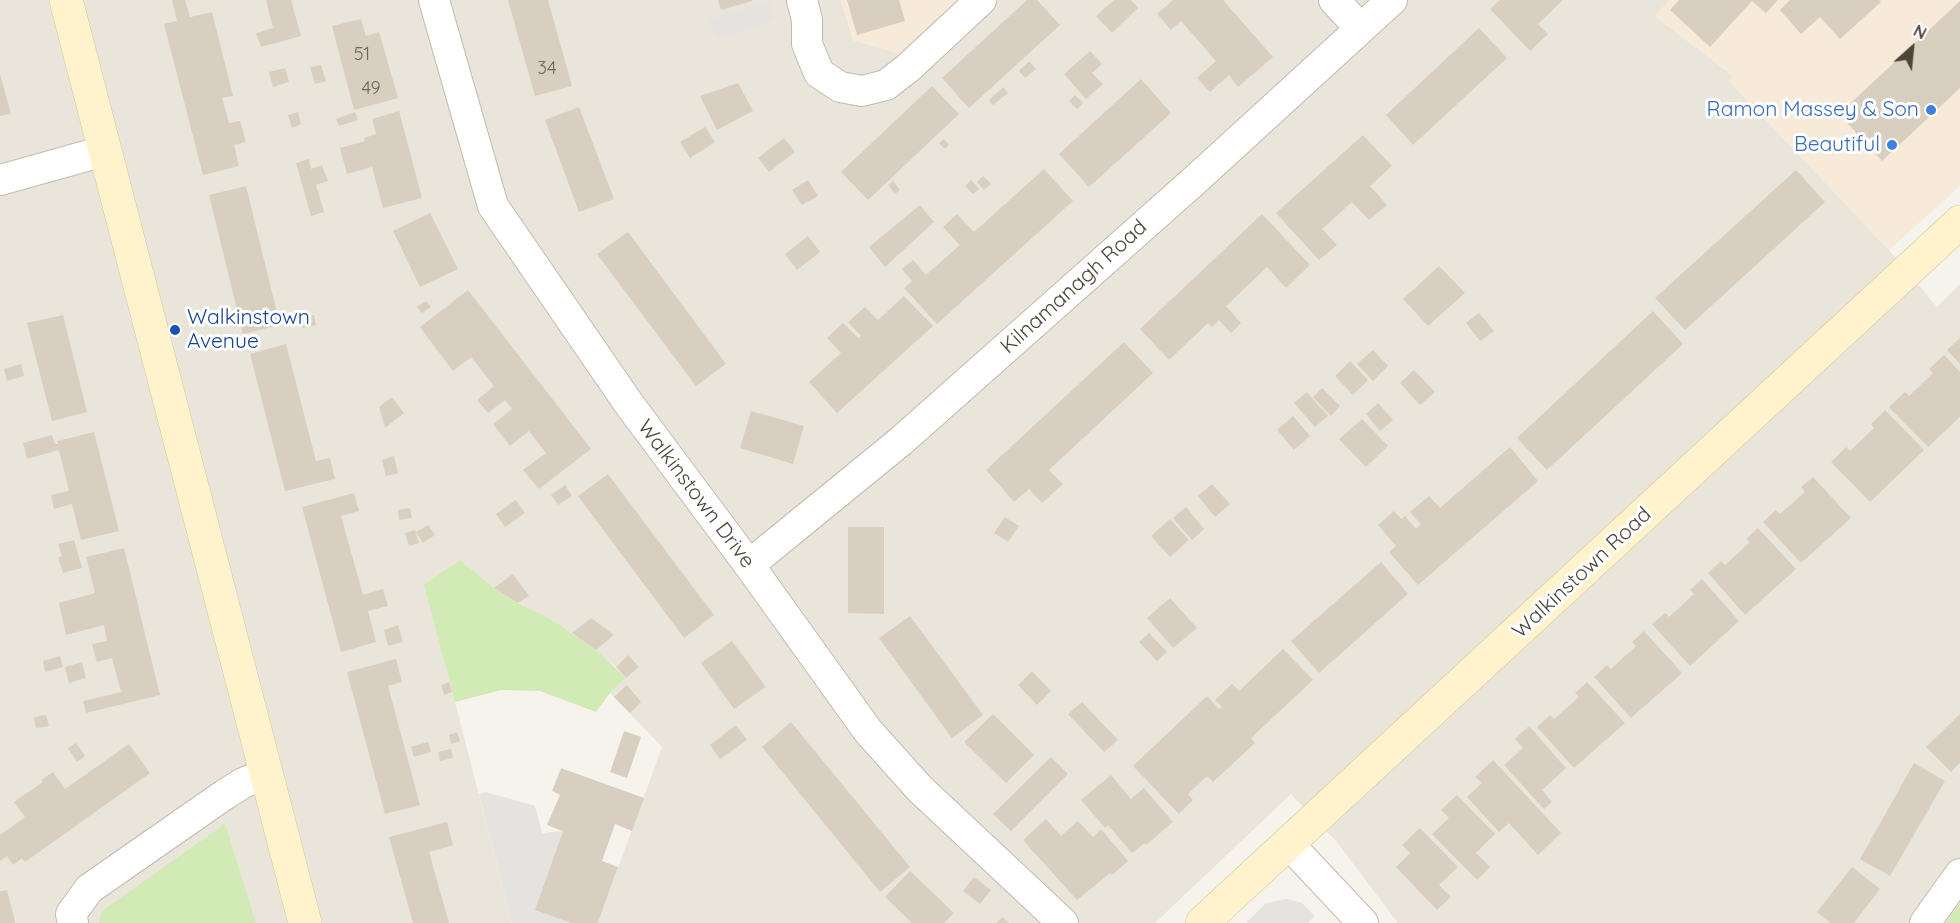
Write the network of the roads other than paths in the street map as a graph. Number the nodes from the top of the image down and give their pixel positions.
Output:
1 (66, 0) edge
2 (434, 0) edge
3 (802, 0) edge
4 (981, 0) edge
5 (1334, 0) edge
6 (1392, 0) edge
7 (1360, 28) junction
8 (104, 152) junction
9 (0, 180) edge
10 (1960, 222) edge
11 (749, 565) junction
12 (267, 773) junction
13 (1288, 843) junction
14 (1960, 874) edge
15 (73, 923) edge
16 (305, 923) edge
17 (1062, 923) edge
18 (1202, 923) edge
19 (1363, 923) edge
20 (1925, 923) edge

1 - 8 main road
2 - 11 street, Walkinstown Drive
3 - 4 street
5 - 7 street
6 - 7 street, Kilnamanagh Road
7 - 11 street, Kilnamanagh Road
8 - 9 street
8 - 12 main road
10 - 13 main road, Walkinstown Road
11 - 17 street, Walkinstown Drive
12 - 15 street
12 - 16 main road
13 - 18 main road, Walkinstown Road
13 - 19 street
14 - 20 street

